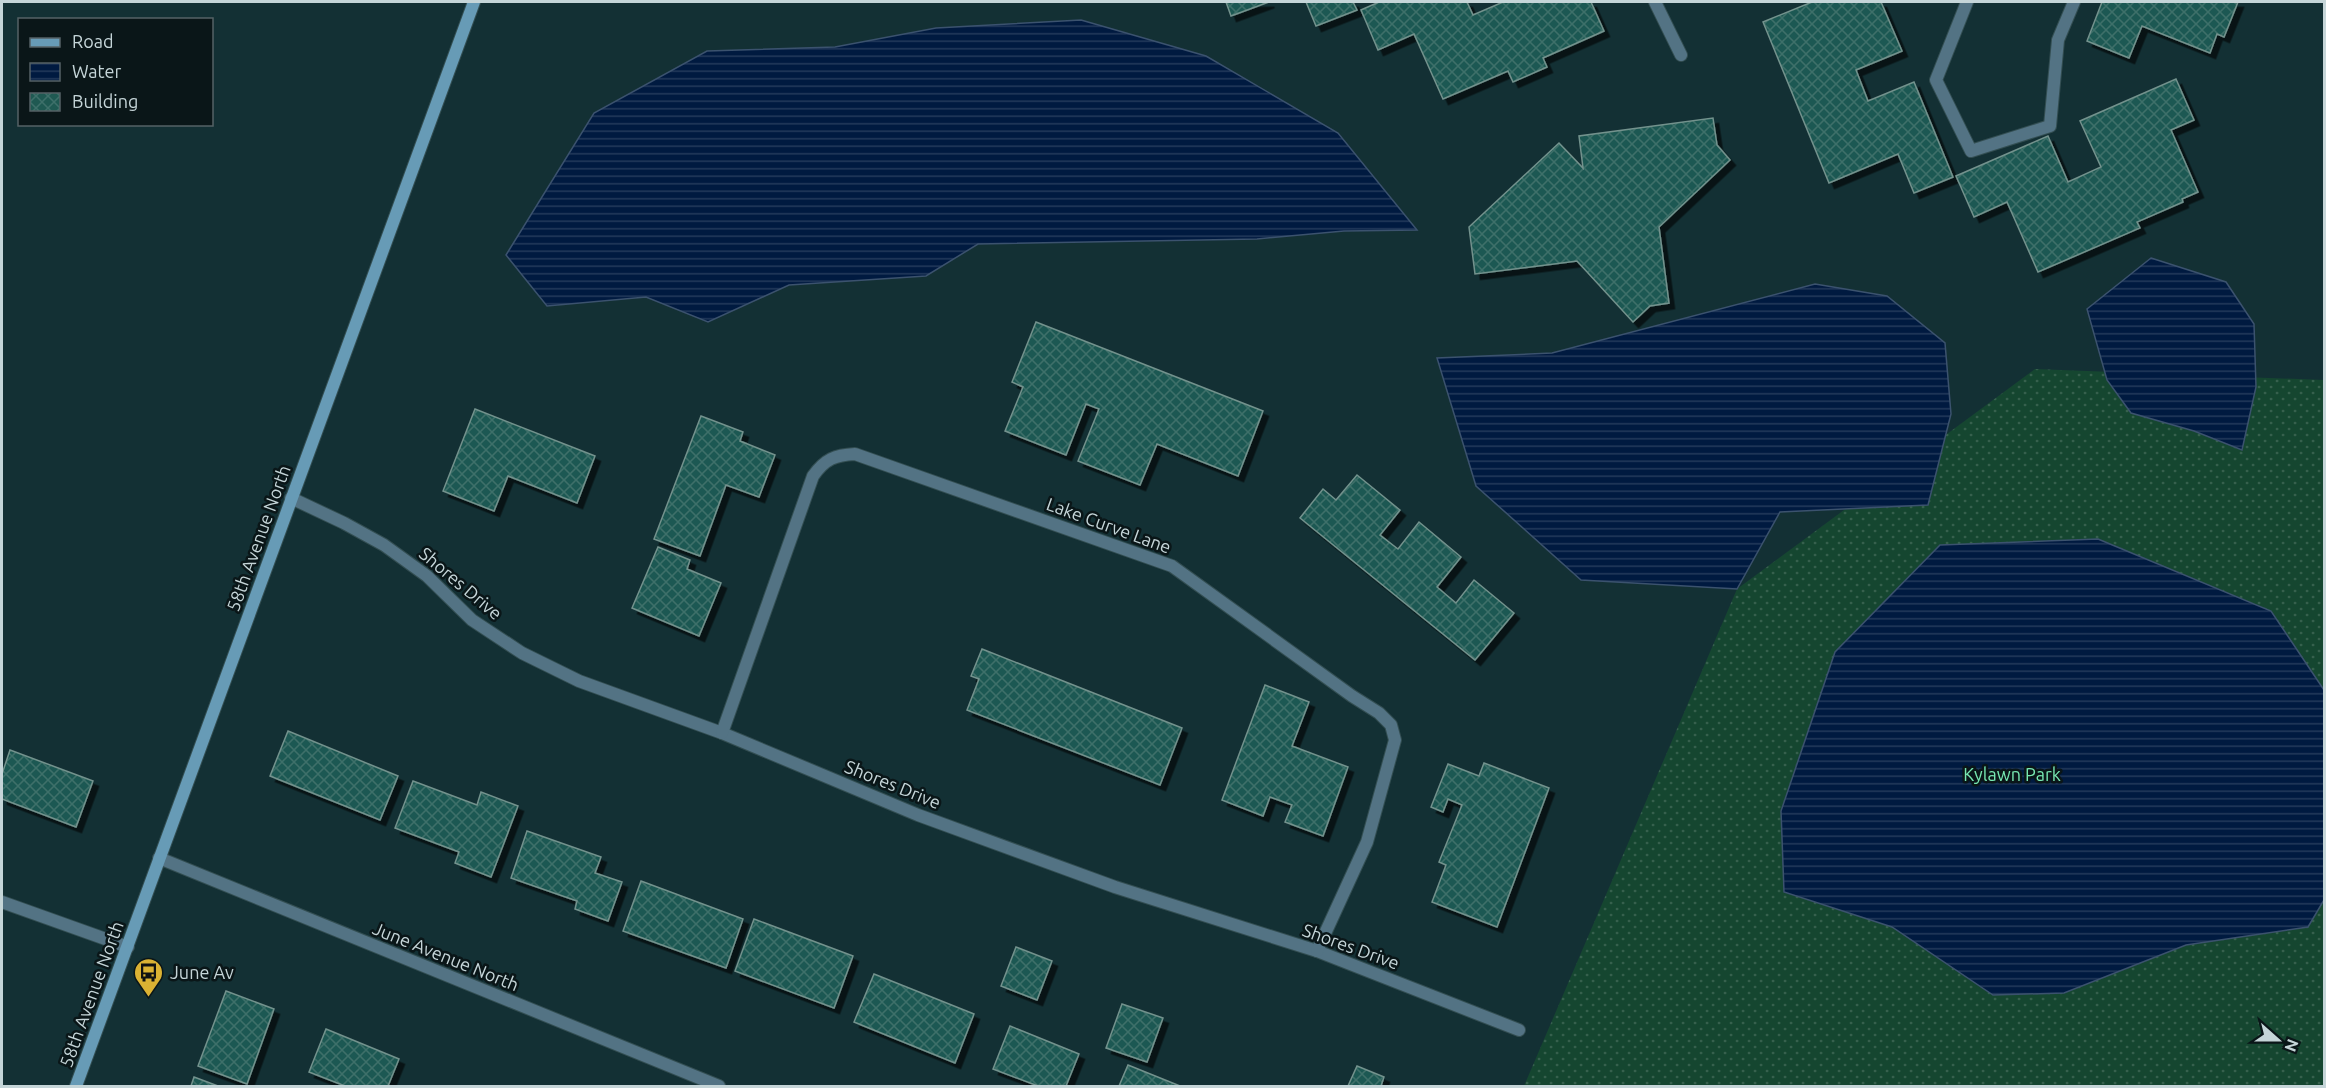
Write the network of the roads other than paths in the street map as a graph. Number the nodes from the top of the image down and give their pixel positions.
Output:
1 (474, 2) edge
2 (1655, 2) edge
3 (1967, 2) edge
4 (2074, 2) edge
5 (1681, 55) dead end
6 (291, 498) junction
7 (722, 733) junction
8 (159, 858) junction
9 (2, 902) edge
10 (128, 947) junction
11 (1317, 951) junction
12 (1520, 1030) dead end
13 (76, 1086) edge
14 (719, 1086) edge

1 - 6 main road, 58th Avenue North
2 - 5 street
3 - 4 street
6 - 7 street, Shores Drive
6 - 8 main road, 58th Avenue North
7 - 11 street, Shores Drive
7 - 11 street, Lake Curve Lane
8 - 10 main road, 58th Avenue North
8 - 14 street, June Avenue North
9 - 10 street
10 - 13 main road, 58th Avenue North
11 - 12 street, Shores Drive

